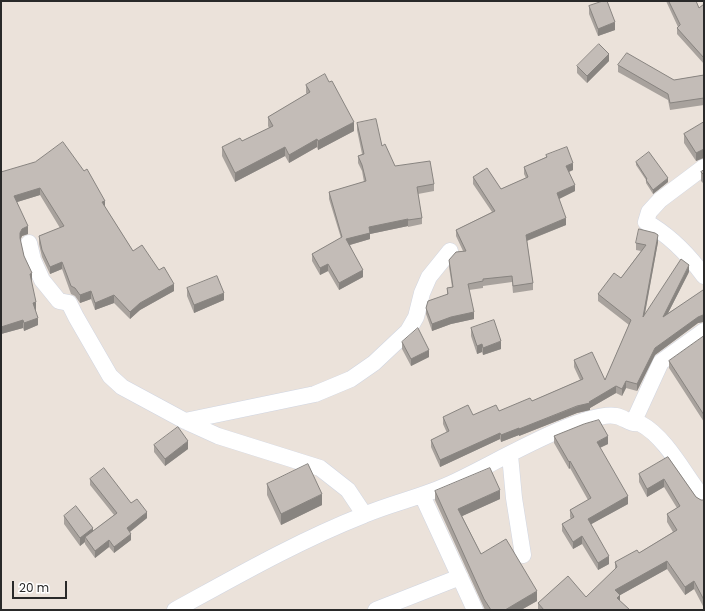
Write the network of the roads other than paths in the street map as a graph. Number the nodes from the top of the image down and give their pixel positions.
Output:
1 (704, 167) edge
2 (29, 243) dead end
3 (450, 251) dead end
4 (704, 276) edge
5 (704, 331) edge
6 (185, 421) junction
7 (633, 423) junction
8 (510, 455) junction
9 (422, 494) junction
10 (704, 498) edge
11 (364, 514) junction
12 (523, 555) dead end
13 (460, 577) junction
14 (175, 610) edge
15 (376, 610) edge
16 (476, 610) edge

1 - 4 street
2 - 6 street
3 - 6 street
5 - 7 street
6 - 11 street
7 - 8 street
7 - 10 street
8 - 9 street
8 - 12 street
9 - 11 street
9 - 13 street
11 - 14 street
13 - 15 street
13 - 16 street

